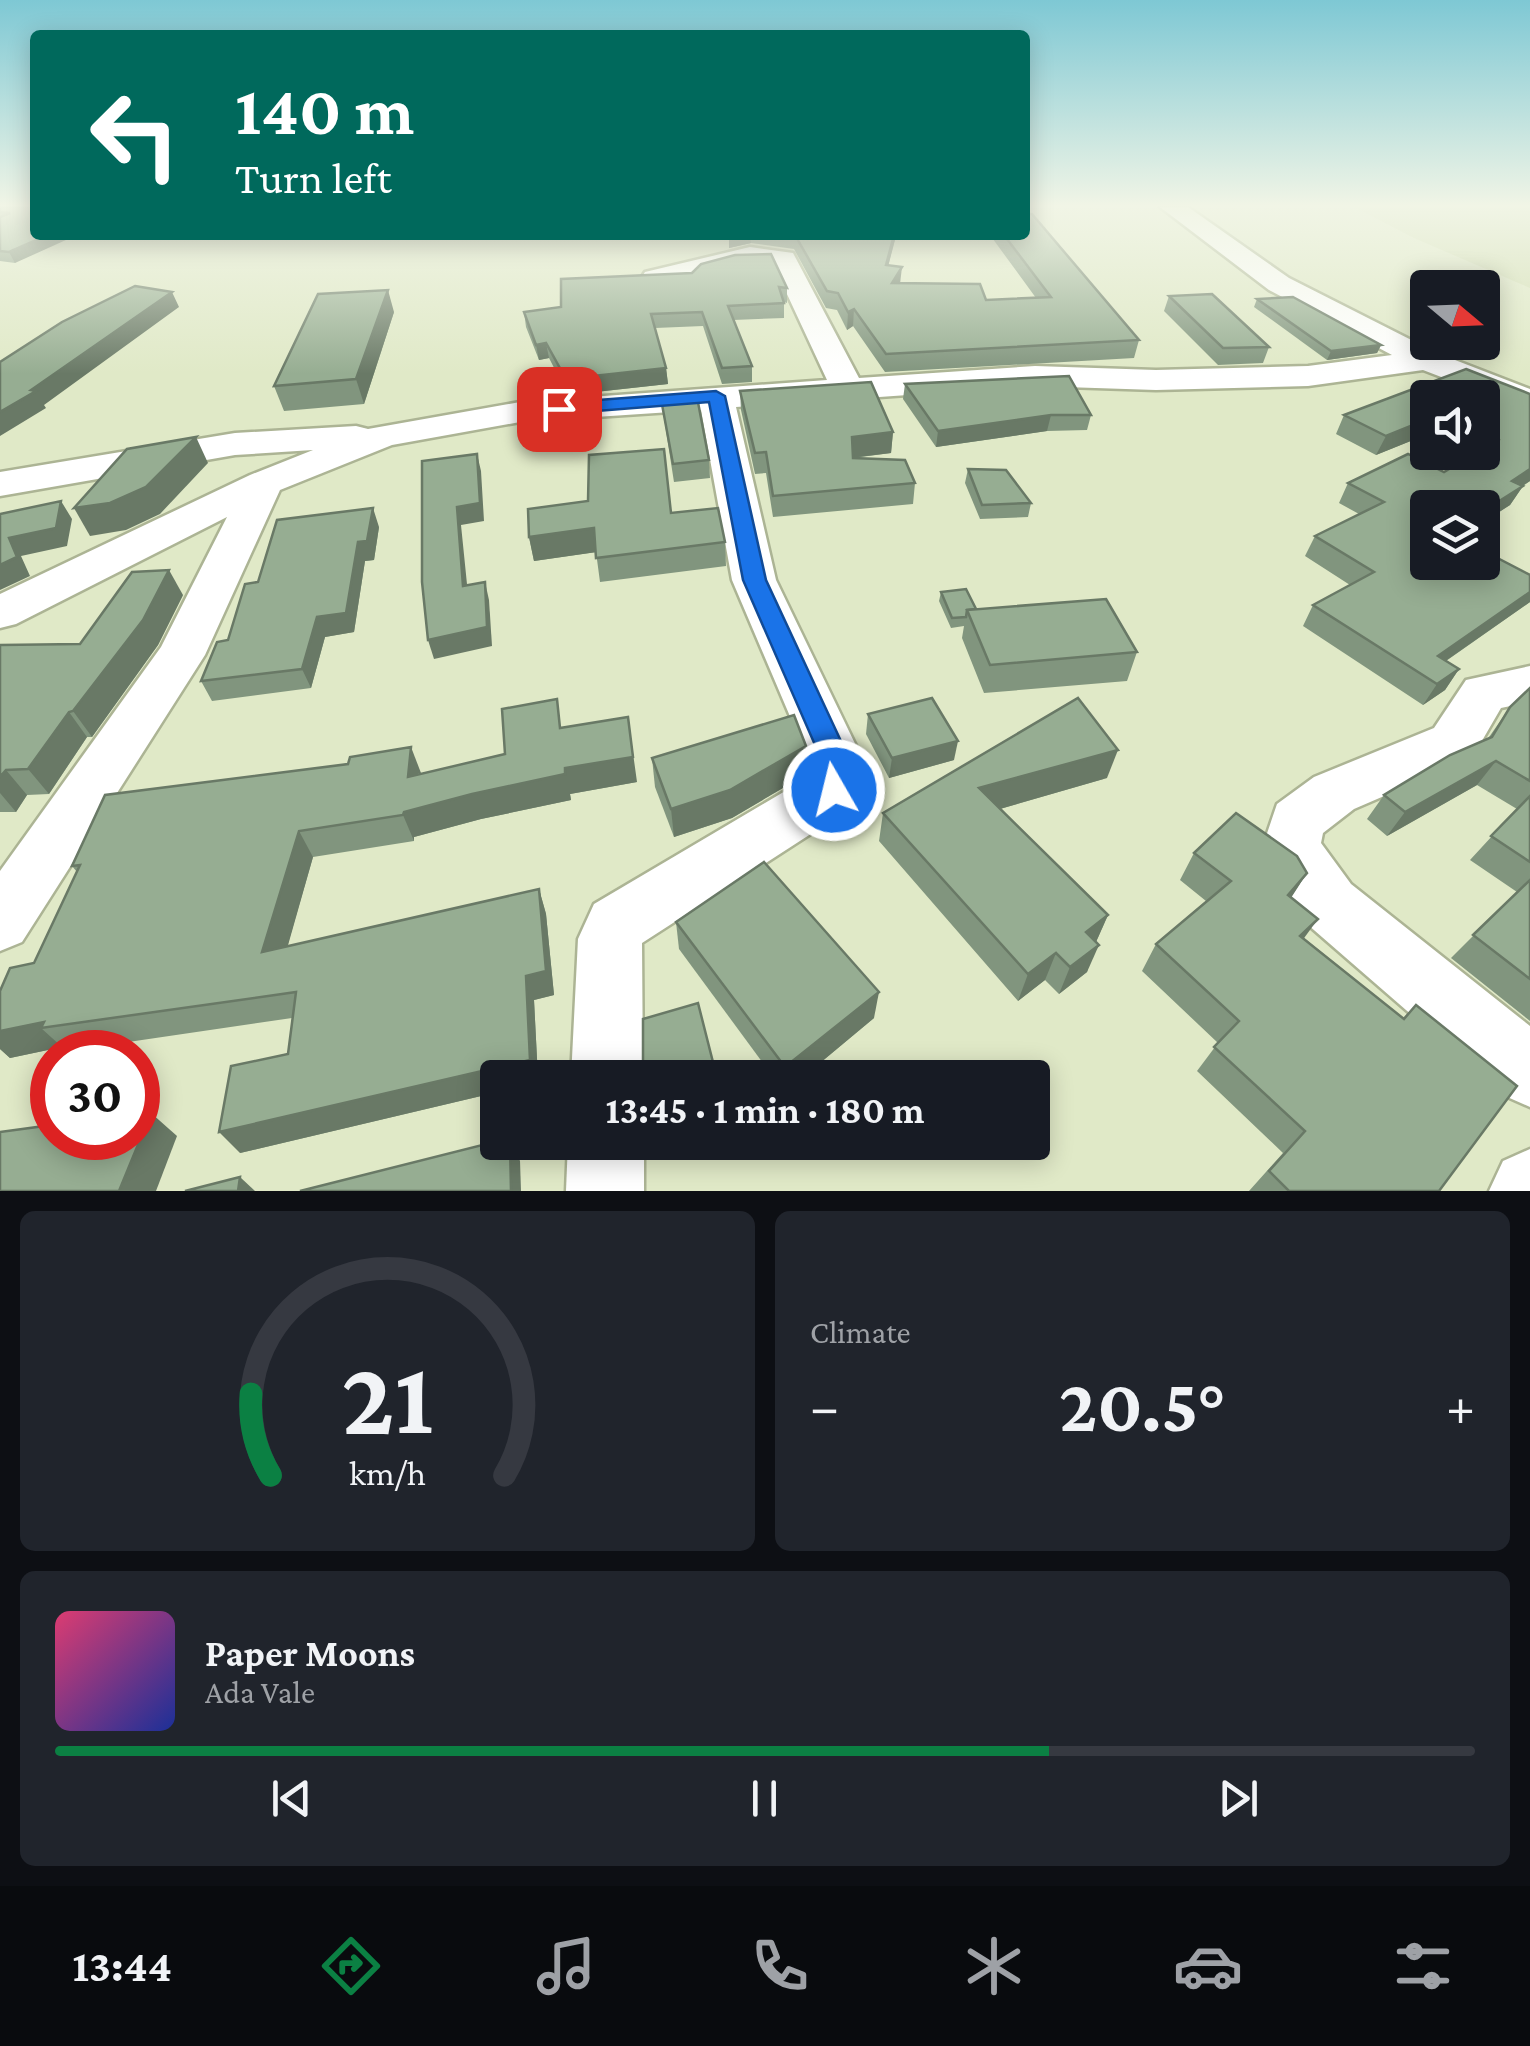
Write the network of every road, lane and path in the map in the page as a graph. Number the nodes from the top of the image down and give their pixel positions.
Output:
1 (708, 263) edge
2 (786, 263) edge
3 (1249, 263) edge
4 (655, 278) edge
5 (1410, 352) edge
6 (1426, 360) joint
7 (846, 386) junction
8 (716, 396) junction
9 (1530, 401) edge
10 (383, 436) junction
11 (264, 483) junction
12 (0, 484) edge
13 (0, 613) edge
14 (1530, 684) edge
15 (0, 922) edge
16 (607, 1060) edge
17 (1530, 1071) edge
18 (605, 1160) edge
19 (604, 1191) edge

1 - 4 street
2 - 7 street
3 - 5 street
6 - 7 street
6 - 9 street
7 - 8 street
8 - 10 street
8 - 16 street
10 - 11 street
10 - 12 street
11 - 13 street
11 - 15 street
14 - 17 street
18 - 19 street

